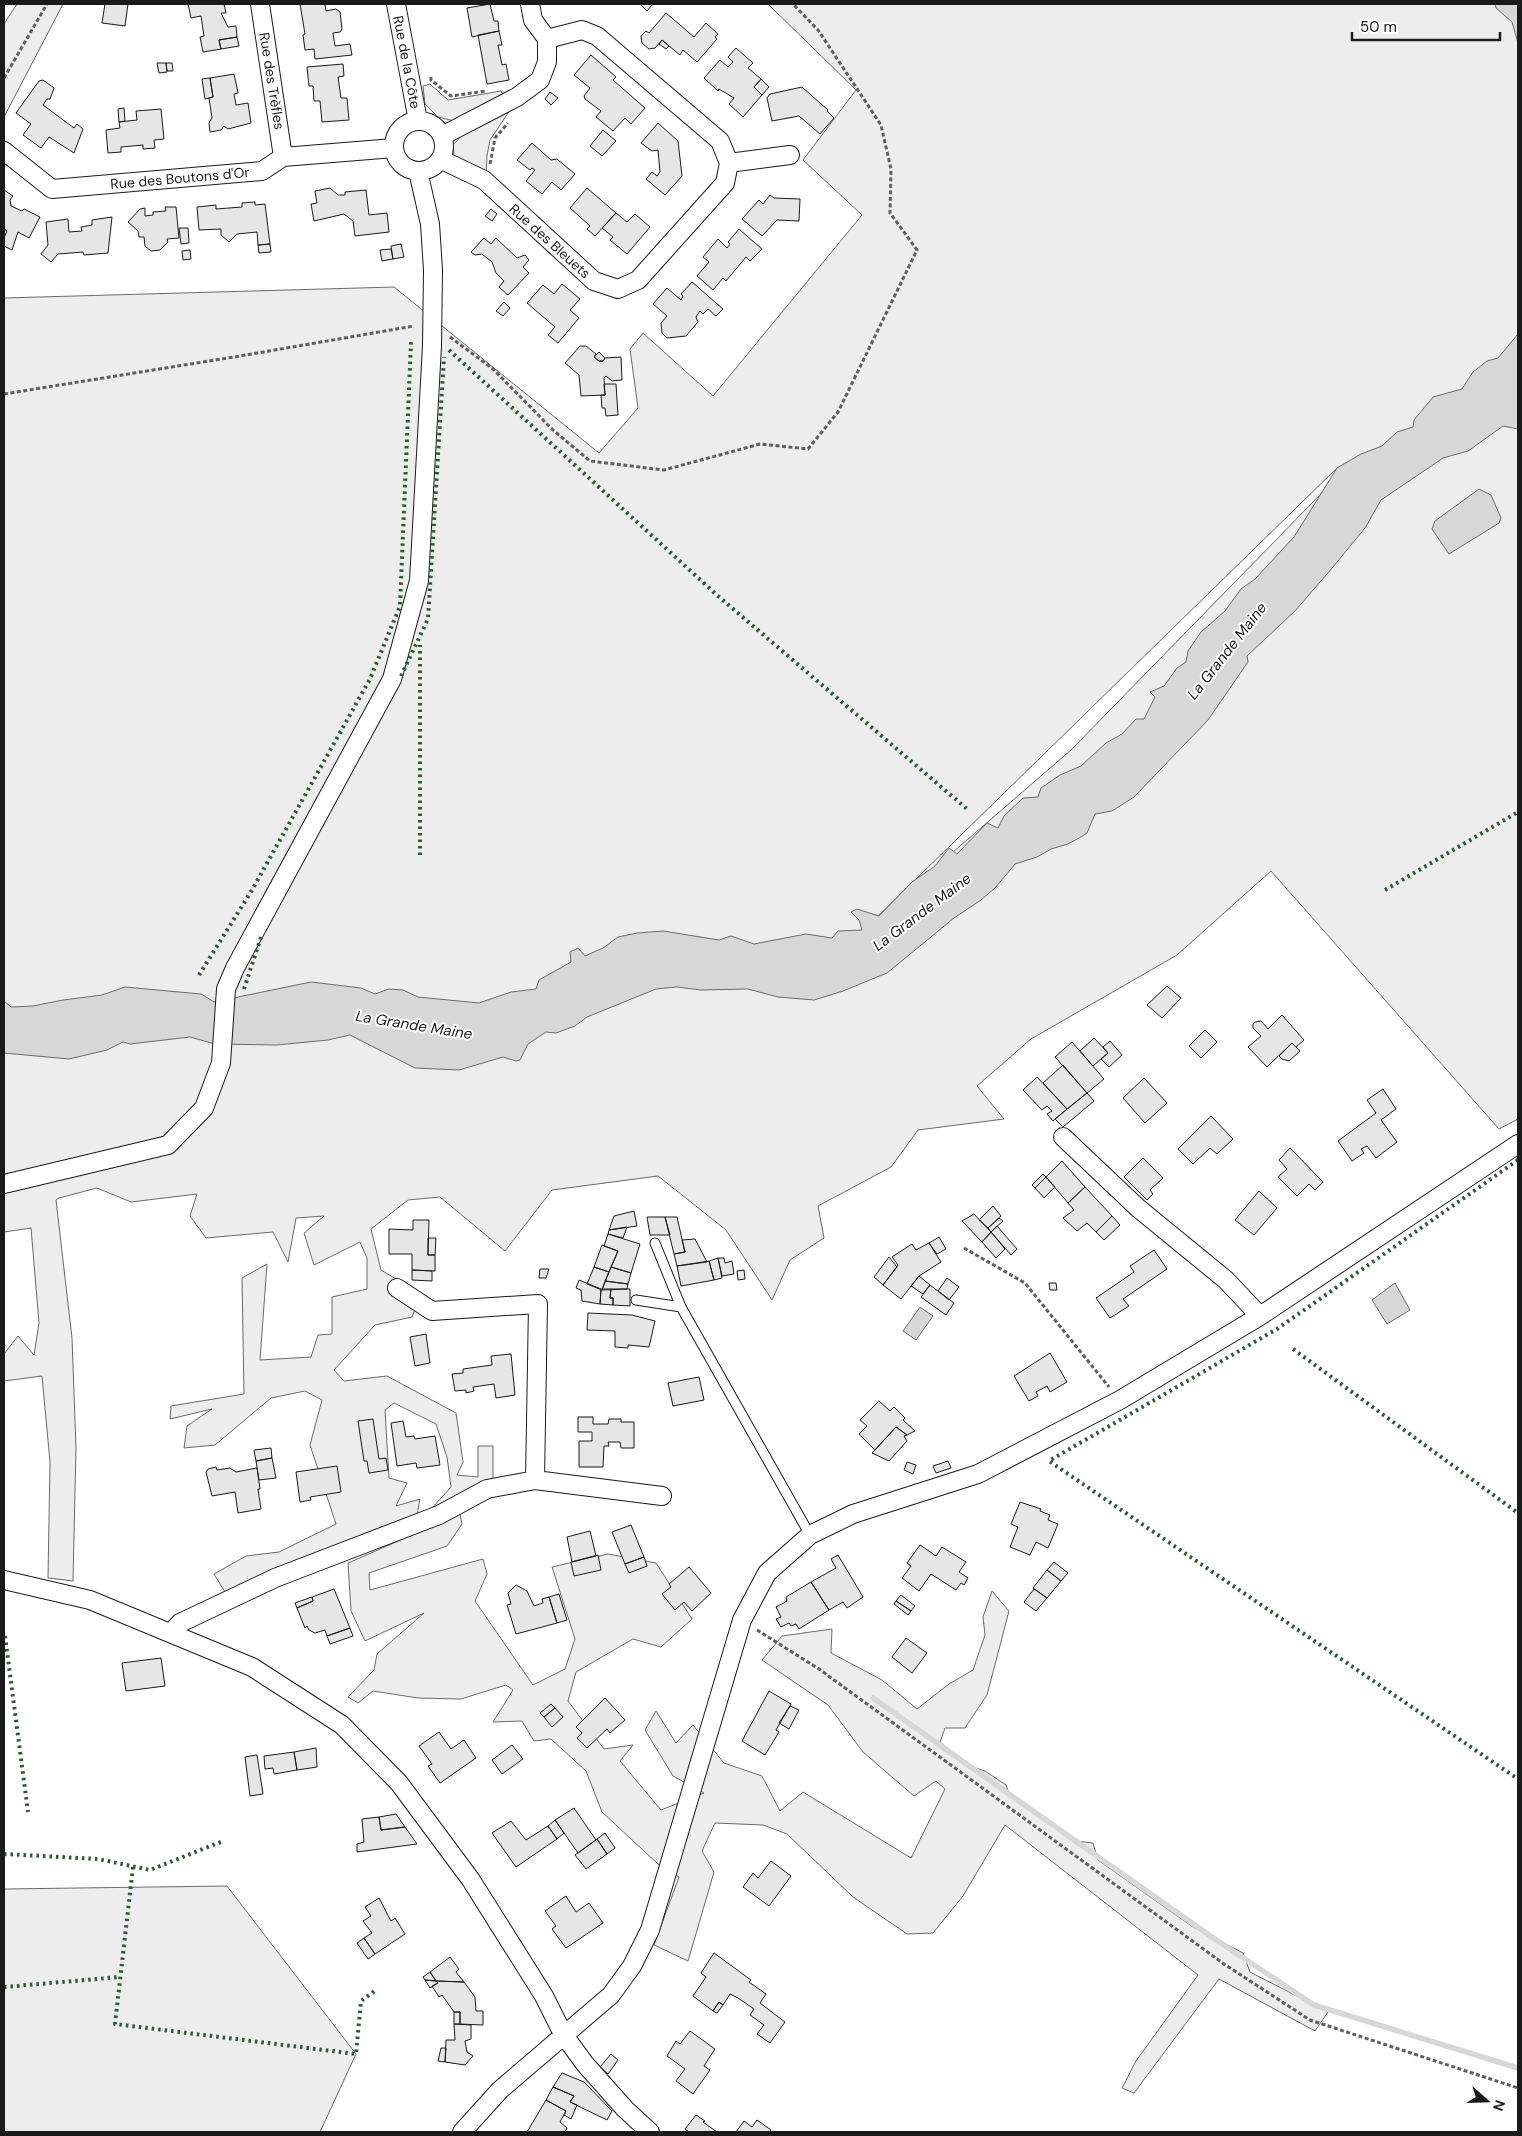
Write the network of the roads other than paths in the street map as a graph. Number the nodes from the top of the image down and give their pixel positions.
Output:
1 (260, 4) edge
2 (396, 4) edge
3 (530, 4) edge
4 (547, 39) junction
5 (418, 121) junction
6 (442, 136) junction
7 (394, 148) junction
8 (4, 151) edge
9 (790, 155) dead end
10 (283, 157) junction
11 (442, 160) junction
12 (729, 163) junction
13 (418, 171) junction
14 (1063, 1137) dead end
15 (1518, 1144) edge
16 (4, 1184) edge
17 (656, 1243) dead end
18 (397, 1288) dead end
19 (636, 1300) dead end
20 (681, 1307) junction
21 (1260, 1316) junction
22 (535, 1480) junction
23 (662, 1496) dead end
24 (810, 1535) junction
25 (4, 1580) edge
26 (171, 1633) junction
27 (563, 2034) junction
28 (462, 2132) edge
29 (650, 2132) edge

1 - 10 street, Rue des Trèfles
2 - 5 street, Rue de la Côte
3 - 4 street
4 - 6 street
4 - 12 street
5 - 6 street
5 - 7 street
6 - 11 street
7 - 10 street, Rue des Boutons d'Or
7 - 13 street
8 - 10 street, Rue des Boutons d'Or
9 - 12 street
11 - 12 street, Rue des Bleuets
11 - 13 street
13 - 16 street
14 - 21 street
15 - 21 street
17 - 20 lane
18 - 22 street
19 - 20 lane
20 - 24 lane
21 - 24 street
22 - 23 street
22 - 26 street
24 - 27 street
25 - 26 street
26 - 27 street
27 - 28 street
27 - 29 street

